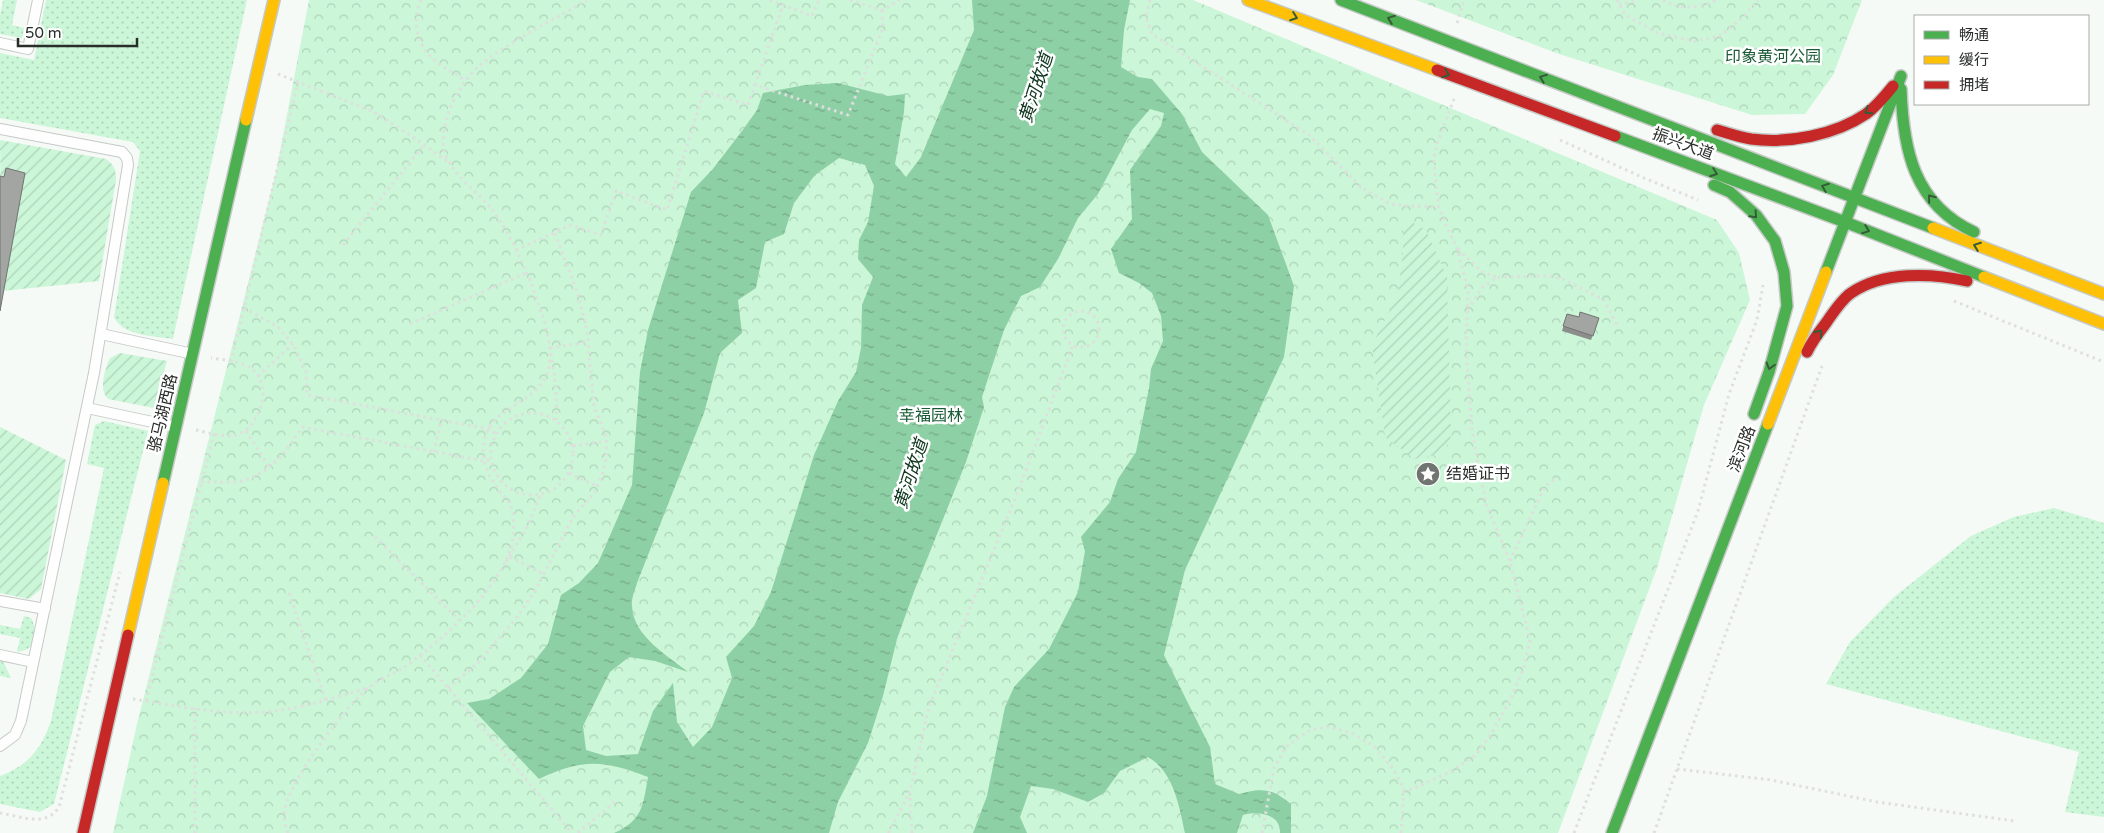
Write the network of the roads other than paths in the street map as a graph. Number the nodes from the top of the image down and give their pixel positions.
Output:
1 (38, 0) edge
2 (274, 0) edge
3 (1248, 0) edge
4 (1342, 0) edge
5 (0, 43) edge
6 (1901, 76) junction
7 (1574, 90) junction
8 (1589, 127) junction
9 (0, 129) edge
10 (1854, 199) junction
11 (1846, 222) junction
12 (2060, 278) junction
13 (2104, 294) edge
14 (2050, 302) junction
15 (2104, 324) edge
16 (101, 334) junction
17 (193, 354) junction
18 (87, 408) junction
19 (176, 426) junction
20 (1749, 428) dead end
21 (1737, 474) dead end
22 (1732, 519) junction
23 (0, 601) edge
24 (45, 609) junction
25 (0, 656) edge
26 (33, 662) junction
27 (0, 746) edge
28 (83, 833) edge
29 (1612, 833) edge

1 - 5 lane
2 - 17 main road, 骆马湖西路
3 -> 8 main road, 振兴大道
7 -> 4 main road, 振兴大道
6 -> 7 main road
6 - 10 main road, 滨河路
12 -> 6 main road
10 -> 7 main road, 振兴大道
8 -> 11 main road, 振兴大道
8 -> 20 main road
9 - 16 lane
10 - 11 main road, 滨河路
12 -> 10 main road, 振兴大道
11 -> 14 main road, 振兴大道
11 - 22 main road, 滨河路
12 - 13 main road, 振兴大道
14 - 15 main road, 振兴大道
22 -> 14 main road
16 - 17 lane
16 - 18 lane
17 - 19 main road, 骆马湖西路
18 - 19 lane
18 - 24 lane
19 - 28 main road, 骆马湖西路
21 - 22 main road
22 - 29 main road, 滨河路
23 - 24 lane
24 - 26 lane
25 - 26 lane
26 - 27 lane

